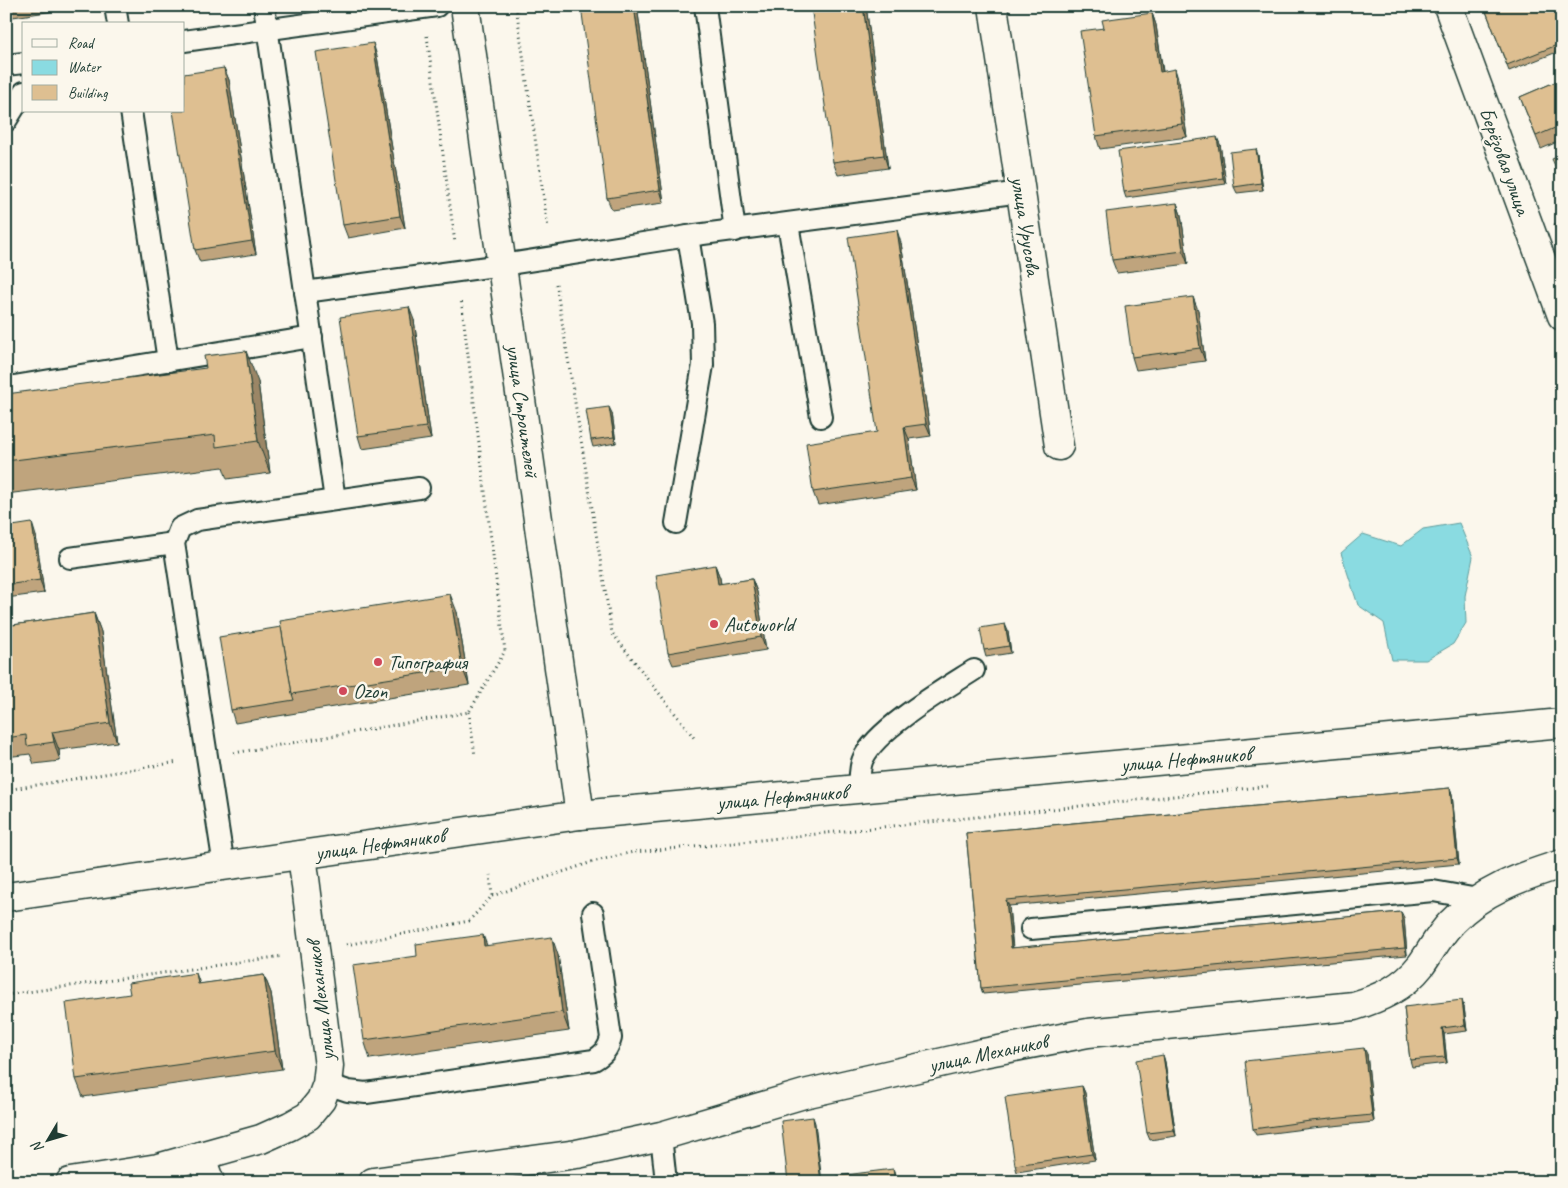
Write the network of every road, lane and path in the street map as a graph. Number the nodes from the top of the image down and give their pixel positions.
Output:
1 (115, 6) edge
2 (264, 6) edge
3 (437, 6) edge
4 (465, 6) edge
5 (516, 6) edge
6 (705, 6) edge
7 (993, 6) edge
8 (1448, 6) edge
9 (118, 22) edge
10 (267, 30) junction
11 (185, 41) edge
12 (22, 63) edge
13 (6, 65) edge
14 (22, 95) edge
15 (131, 112) edge
16 (6, 121) edge
17 (1021, 192) junction
18 (788, 224) junction
19 (735, 231) junction
20 (688, 236) junction
21 (551, 257) junction
22 (502, 265) junction
23 (305, 292) junction
24 (1562, 316) edge
25 (312, 337) junction
26 (168, 360) junction
27 (14, 386) dead end
28 (821, 417) dead end
29 (1059, 446) dead end
30 (418, 488) dead end
31 (335, 500) junction
32 (676, 523) dead end
33 (174, 543) junction
34 (70, 558) dead end
35 (974, 670) dead end
36 (469, 712) dead end
37 (1562, 723) edge
38 (695, 739) dead end
39 (475, 756) dead end
40 (1276, 785) dead end
41 (859, 790) junction
42 (580, 815) junction
43 (302, 855) junction
44 (1562, 864) edge
45 (224, 866) junction
46 (490, 875) dead end
47 (492, 896) junction
48 (6, 897) edge
49 (1478, 899) junction
50 (593, 913) dead end
51 (1031, 929) dead end
52 (315, 951) junction
53 (6, 995) edge
54 (327, 1084) junction
55 (661, 1136) junction
56 (200, 1156) junction
57 (70, 1182) edge
58 (210, 1182) edge
59 (373, 1182) edge
60 (666, 1182) edge

1 - 9 lane
2 - 10 lane
3 - 10 lane
4 - 22 street, улица Строителей
5 - 21 path
6 - 19 lane
7 - 17 street, улица Урусова
8 - 24 street, Берёзовая улица
10 - 11 lane
10 - 23 lane
12 - 13 lane
14 - 16 lane
15 - 26 lane
17 - 18 lane
17 - 29 street, улица Урусова
18 - 19 lane
18 - 28 lane
19 - 20 lane
20 - 21 lane
20 - 32 lane
21 - 22 lane
21 - 38 path
22 - 23 lane
22 - 42 street, улица Строителей
23 - 25 lane
25 - 26 lane
25 - 31 lane
26 - 27 lane
30 - 31 lane
31 - 33 lane
33 - 34 lane
33 - 45 lane
35 - 41 lane
36 - 39 path
37 - 41 street, улица Нефтяников
40 - 47 path
41 - 42 street, улица Нефтяников
42 - 43 street, улица Нефтяников
43 - 45 street, улица Нефтяников
43 - 52 street, улица Механиков
44 - 49 street, улица Механиков
45 - 48 street, улица Нефтяников
46 - 47 path
47 - 52 path
49 - 51 lane
49 - 55 street, улица Механиков
50 - 54 lane
52 - 53 path
52 - 54 street, улица Механиков
54 - 56 street, улица Механиков
55 - 59 street, улица Механиков
55 - 60 lane
56 - 57 street, улица Механиков
56 - 58 street

